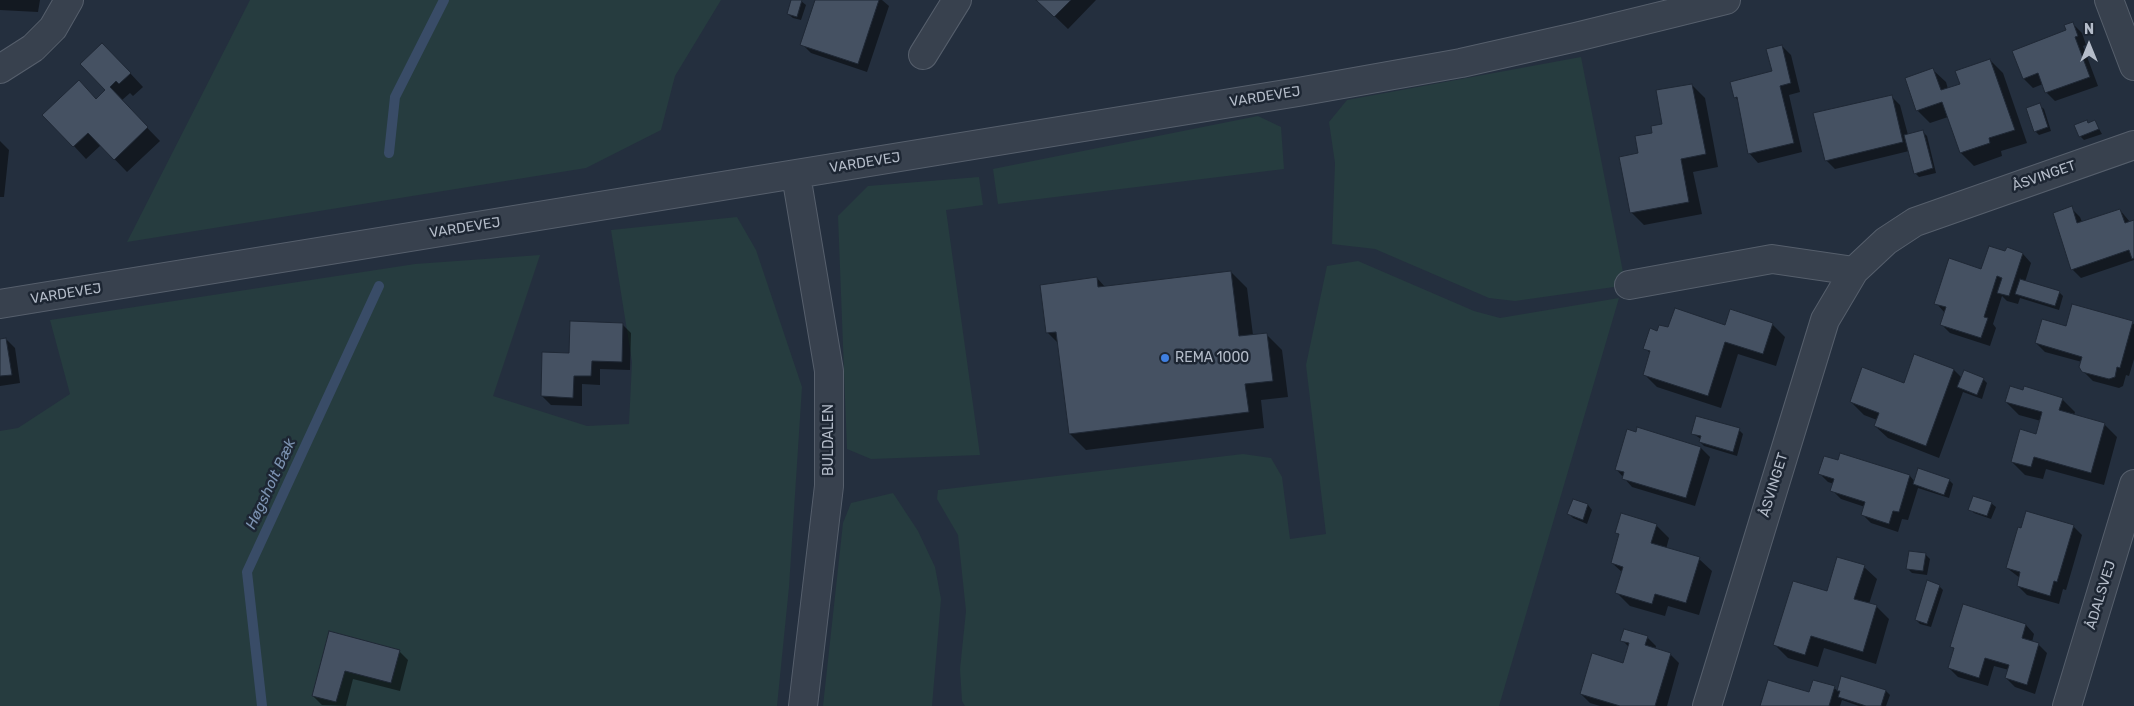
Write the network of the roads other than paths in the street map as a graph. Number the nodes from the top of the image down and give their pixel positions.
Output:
1 (69, 0) edge
2 (957, 0) edge
3 (1726, 0) edge
4 (2109, 0) edge
5 (923, 55) dead end
6 (2134, 66) edge
7 (0, 70) edge
8 (2134, 145) edge
9 (796, 175) junction
10 (1854, 271) junction
11 (1629, 285) dead end
12 (0, 304) edge
13 (2134, 484) edge
14 (803, 706) edge
15 (1707, 706) edge
16 (2068, 706) edge

1 - 7 street
2 - 5 street
3 - 9 street, VARDEVEJ
4 - 6 street
8 - 10 street, ÅSVINGET
9 - 12 street, VARDEVEJ
9 - 14 street, BULDALEN
10 - 11 street
10 - 15 street, ÅSVINGET
13 - 16 street, ÅDALSVEJ

